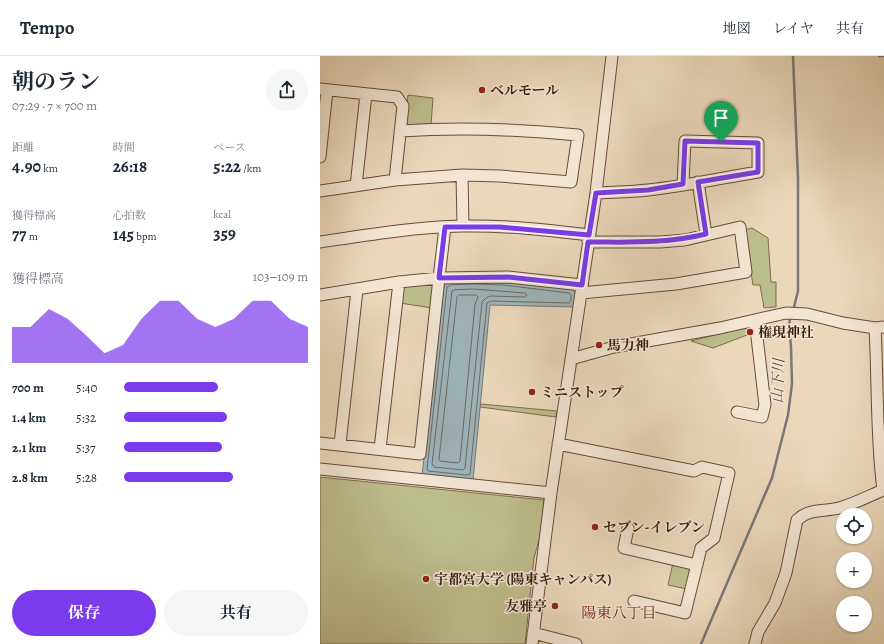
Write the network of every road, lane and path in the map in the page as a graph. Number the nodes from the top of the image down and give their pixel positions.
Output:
1 (612, 56) edge
2 (324, 90) edge
3 (366, 94) junction
4 (400, 131) junction
5 (320, 157) edge
6 (462, 175) junction
7 (395, 180) junction
8 (698, 182) junction
9 (683, 184) junction
10 (356, 186) junction
11 (320, 191) edge
12 (596, 193) junction
13 (463, 226) junction
14 (445, 227) junction
15 (706, 234) junction
16 (588, 238) junction
17 (320, 242) edge
18 (439, 278) junction
19 (399, 282) junction
20 (581, 289) junction
21 (357, 290) junction
22 (320, 296) edge
23 (755, 320) junction
24 (879, 328) edge
25 (571, 359) junction
26 (737, 412) dead end
27 (320, 442) edge
28 (340, 444) junction
29 (558, 444) junction
30 (380, 449) junction
31 (320, 469) edge
32 (884, 492) edge
33 (551, 493) junction
34 (628, 528) dead end
35 (697, 565) junction
36 (634, 601) dead end
37 (533, 638) edge
38 (576, 644) edge
39 (755, 644) edge

1 - 12 street
2 - 3 street
2 - 5 street
3 - 4 street
3 - 10 street
4 - 6 street
4 - 7 street
6 - 7 street
6 - 13 street
7 - 10 street
8 - 9 street
8 - 9 street
8 - 15 street
9 - 12 street
10 - 11 street
12 - 16 street
13 - 14 street
13 - 16 street
14 - 17 street
14 - 18 street
15 - 16 street
15 - 20 street
16 - 20 street
18 - 19 street
18 - 20 street
18 - 30 street
19 - 21 street
19 - 30 street
20 - 25 street
21 - 22 street
21 - 28 street
23 - 24 street
23 - 25 street
23 - 26 street
24 - 32 street
25 - 29 street
27 - 28 street
28 - 30 street
29 - 33 street
29 - 35 street
31 - 33 street
32 - 39 street
33 - 37 street
34 - 35 street
35 - 36 street
37 - 38 street

